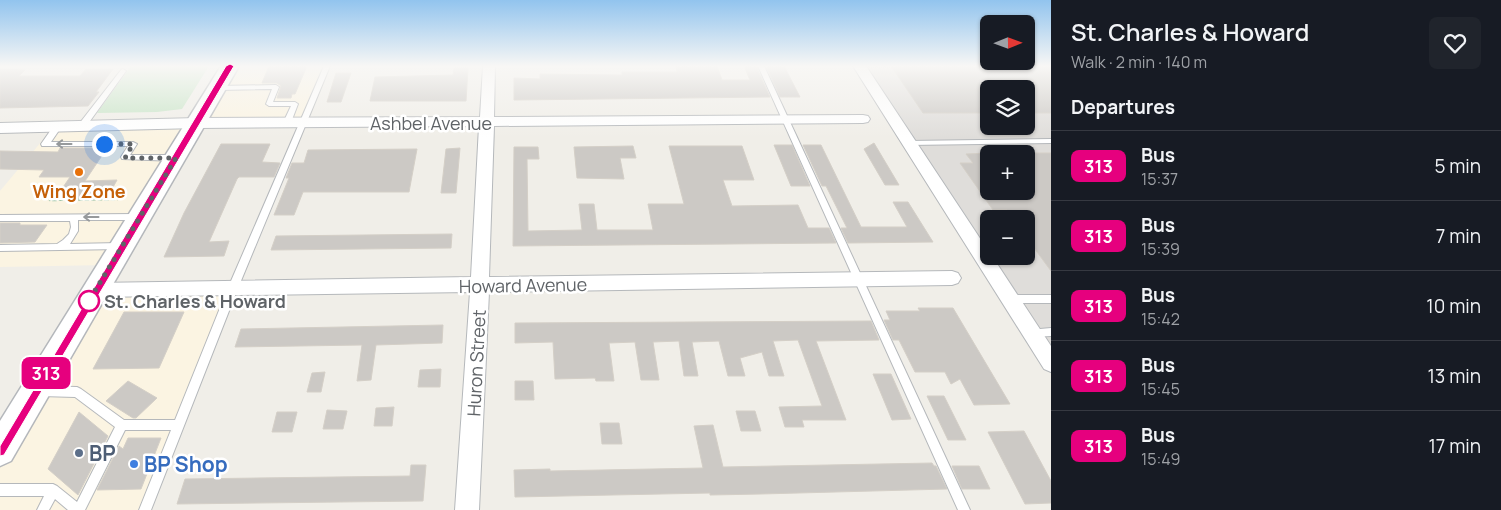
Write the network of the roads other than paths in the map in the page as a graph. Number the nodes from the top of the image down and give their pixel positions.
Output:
1 (109, 90) edge
2 (217, 90) edge
3 (275, 90) edge
4 (317, 90) edge
5 (488, 90) edge
6 (772, 90) edge
7 (874, 90) edge
8 (862, 119) dead end
9 (785, 120) junction
10 (197, 123) junction
11 (287, 123) junction
12 (304, 123) junction
13 (486, 123) junction
14 (58, 126) junction
15 (82, 126) junction
16 (0, 128) edge
17 (1051, 140) edge
18 (908, 143) junction
19 (176, 158) junction
20 (140, 217) junction
21 (0, 218) edge
22 (73, 218) junction
23 (122, 246) junction
24 (0, 248) edge
25 (56, 248) junction
26 (952, 278) dead end
27 (858, 280) junction
28 (480, 286) junction
29 (233, 288) junction
30 (95, 290) junction
31 (1009, 299) junction
32 (1051, 299) edge
33 (1051, 332) edge
34 (1031, 333) junction
35 (1051, 363) edge
36 (35, 391) junction
37 (122, 425) junction
38 (179, 425) junction
39 (0, 450) edge
40 (0, 490) edge
41 (53, 490) junction
42 (43, 510) edge
43 (78, 510) edge
44 (145, 510) edge
45 (468, 510) edge
46 (964, 510) edge

1 - 15 lane
2 - 10 main road
3 - 11 lane
4 - 12 lane
5 - 13 street, Huron Street
6 - 9 lane
7 - 18 street
8 - 9 street, Ashbel Avenue
9 - 13 street, Ashbel Avenue
9 - 27 lane
10 - 11 street, Ashbel Avenue
10 - 15 street, Ashbel Avenue
10 - 19 main road
11 - 12 street, Ashbel Avenue
12 - 13 street, Ashbel Avenue
12 - 29 lane
13 - 28 street, Huron Street
14 - 15 street, Ashbel Avenue
14 - 16 street, Ashbel Avenue
19 -> 14 lane
17 - 18 lane
18 - 31 street
19 - 20 main road
20 -> 22 lane
20 - 23 main road
21 - 22 lane
22 - 25 lane
23 - 25 lane
23 - 30 main road
24 - 25 lane
26 - 27 street, Howard Avenue
27 - 28 street, Howard Avenue
27 - 46 lane
28 - 29 street, Howard Avenue
28 - 45 street, Huron Street
29 - 30 street, Howard Avenue
29 - 38 lane
30 - 36 main road
31 - 32 lane
31 - 34 street
33 - 34 lane
34 - 35 street
36 - 37 lane
36 - 39 main road
37 - 38 lane
37 - 43 lane
38 - 44 lane
40 - 41 lane
41 - 42 lane
41 - 43 lane

